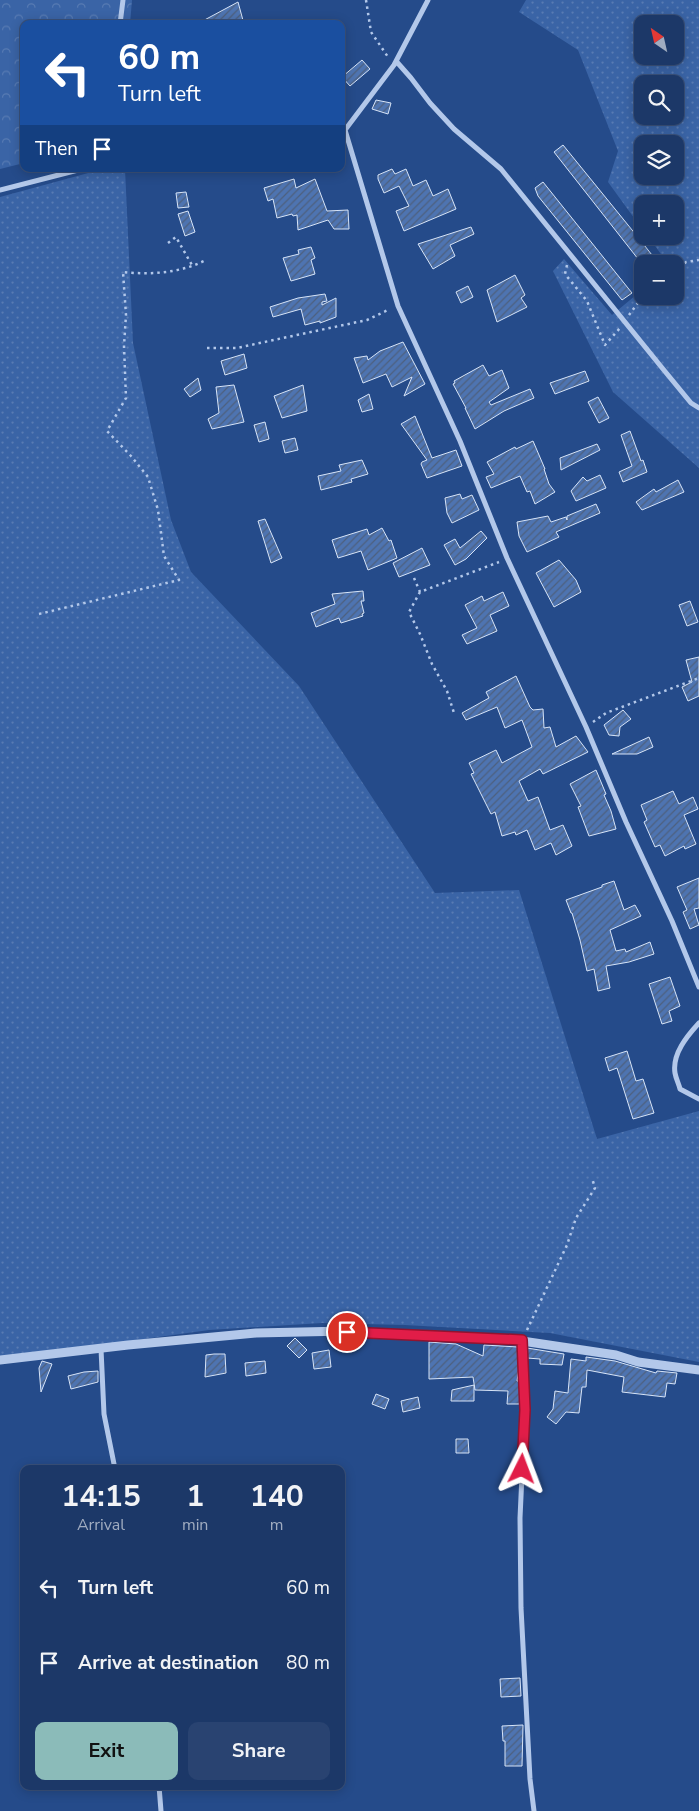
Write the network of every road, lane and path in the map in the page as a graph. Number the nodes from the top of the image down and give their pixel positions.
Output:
1 (123, 0) edge
2 (366, 0) edge
3 (428, 0) edge
4 (120, 20) edge
5 (395, 63) junction
6 (345, 127) edge
7 (345, 136) edge
8 (70, 172) edge
9 (0, 190) edge
10 (168, 242) dead end
11 (568, 252) junction
12 (699, 260) edge
13 (204, 261) dead end
14 (684, 264) edge
15 (193, 267) junction
16 (636, 305) edge
17 (398, 306) junction
18 (624, 321) junction
19 (207, 348) dead end
20 (699, 408) edge
21 (508, 558) junction
22 (414, 578) dead end
23 (420, 592) junction
24 (39, 614) dead end
25 (699, 678) edge
26 (454, 713) dead end
27 (586, 727) junction
28 (699, 987) edge
29 (699, 1023) edge
30 (699, 1099) edge
31 (592, 1178) dead end
32 (522, 1340) junction
33 (101, 1349) junction
34 (0, 1360) edge
35 (699, 1370) edge
36 (114, 1465) edge
37 (159, 1790) edge
38 (162, 1811) edge
39 (534, 1811) edge

1 - 4 street
2 - 5 path
3 - 5 street
5 - 6 street
5 - 11 street
7 - 17 street
8 - 9 street
10 - 15 path
11 - 18 street
11 - 18 path
12 - 14 path
13 - 15 path
15 - 24 path
16 - 18 path
17 - 19 path
17 - 21 street
18 - 20 street
21 - 23 path
21 - 27 street
22 - 23 path
23 - 26 path
25 - 27 path
27 - 28 street
29 - 30 street
31 - 32 path
32 - 33 street
32 - 35 street
32 - 39 street
33 - 34 street
33 - 36 street
37 - 38 street

